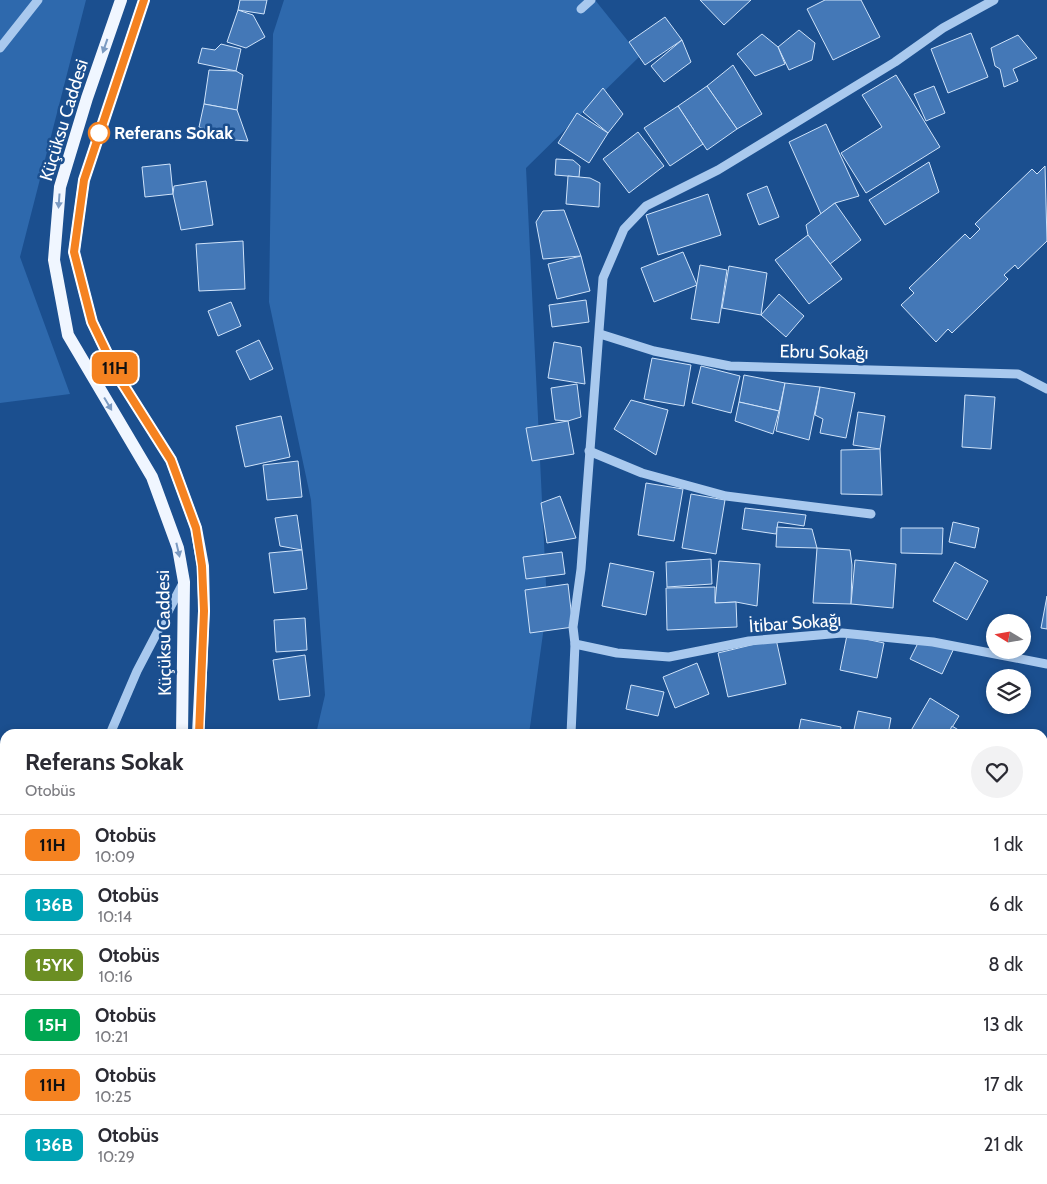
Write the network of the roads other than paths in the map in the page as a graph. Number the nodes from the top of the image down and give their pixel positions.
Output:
1 (38, 0) edge
2 (121, 0) edge
3 (144, 0) edge
4 (591, 0) edge
5 (994, 0) edge
6 (581, 9) dead end
7 (0, 48) edge
8 (600, 334) junction
9 (1047, 389) edge
10 (589, 450) junction
11 (871, 514) dead end
12 (184, 582) junction
13 (575, 644) junction
14 (1047, 664) edge
15 (112, 729) edge
16 (182, 729) edge
17 (198, 729) edge
18 (571, 729) edge

1 - 7 street
2 -> 12 main road, Küçüksu Caddesi
3 - 17 main road, Küçüksu Caddesi
4 - 6 street
5 - 8 street
8 - 9 street, Ebru Sokağı
8 - 10 street
10 - 11 street
10 - 13 street
12 - 15 street
12 - 16 main road, Küçüksu Caddesi
13 - 14 street, İtibar Sokağı
13 - 18 street

